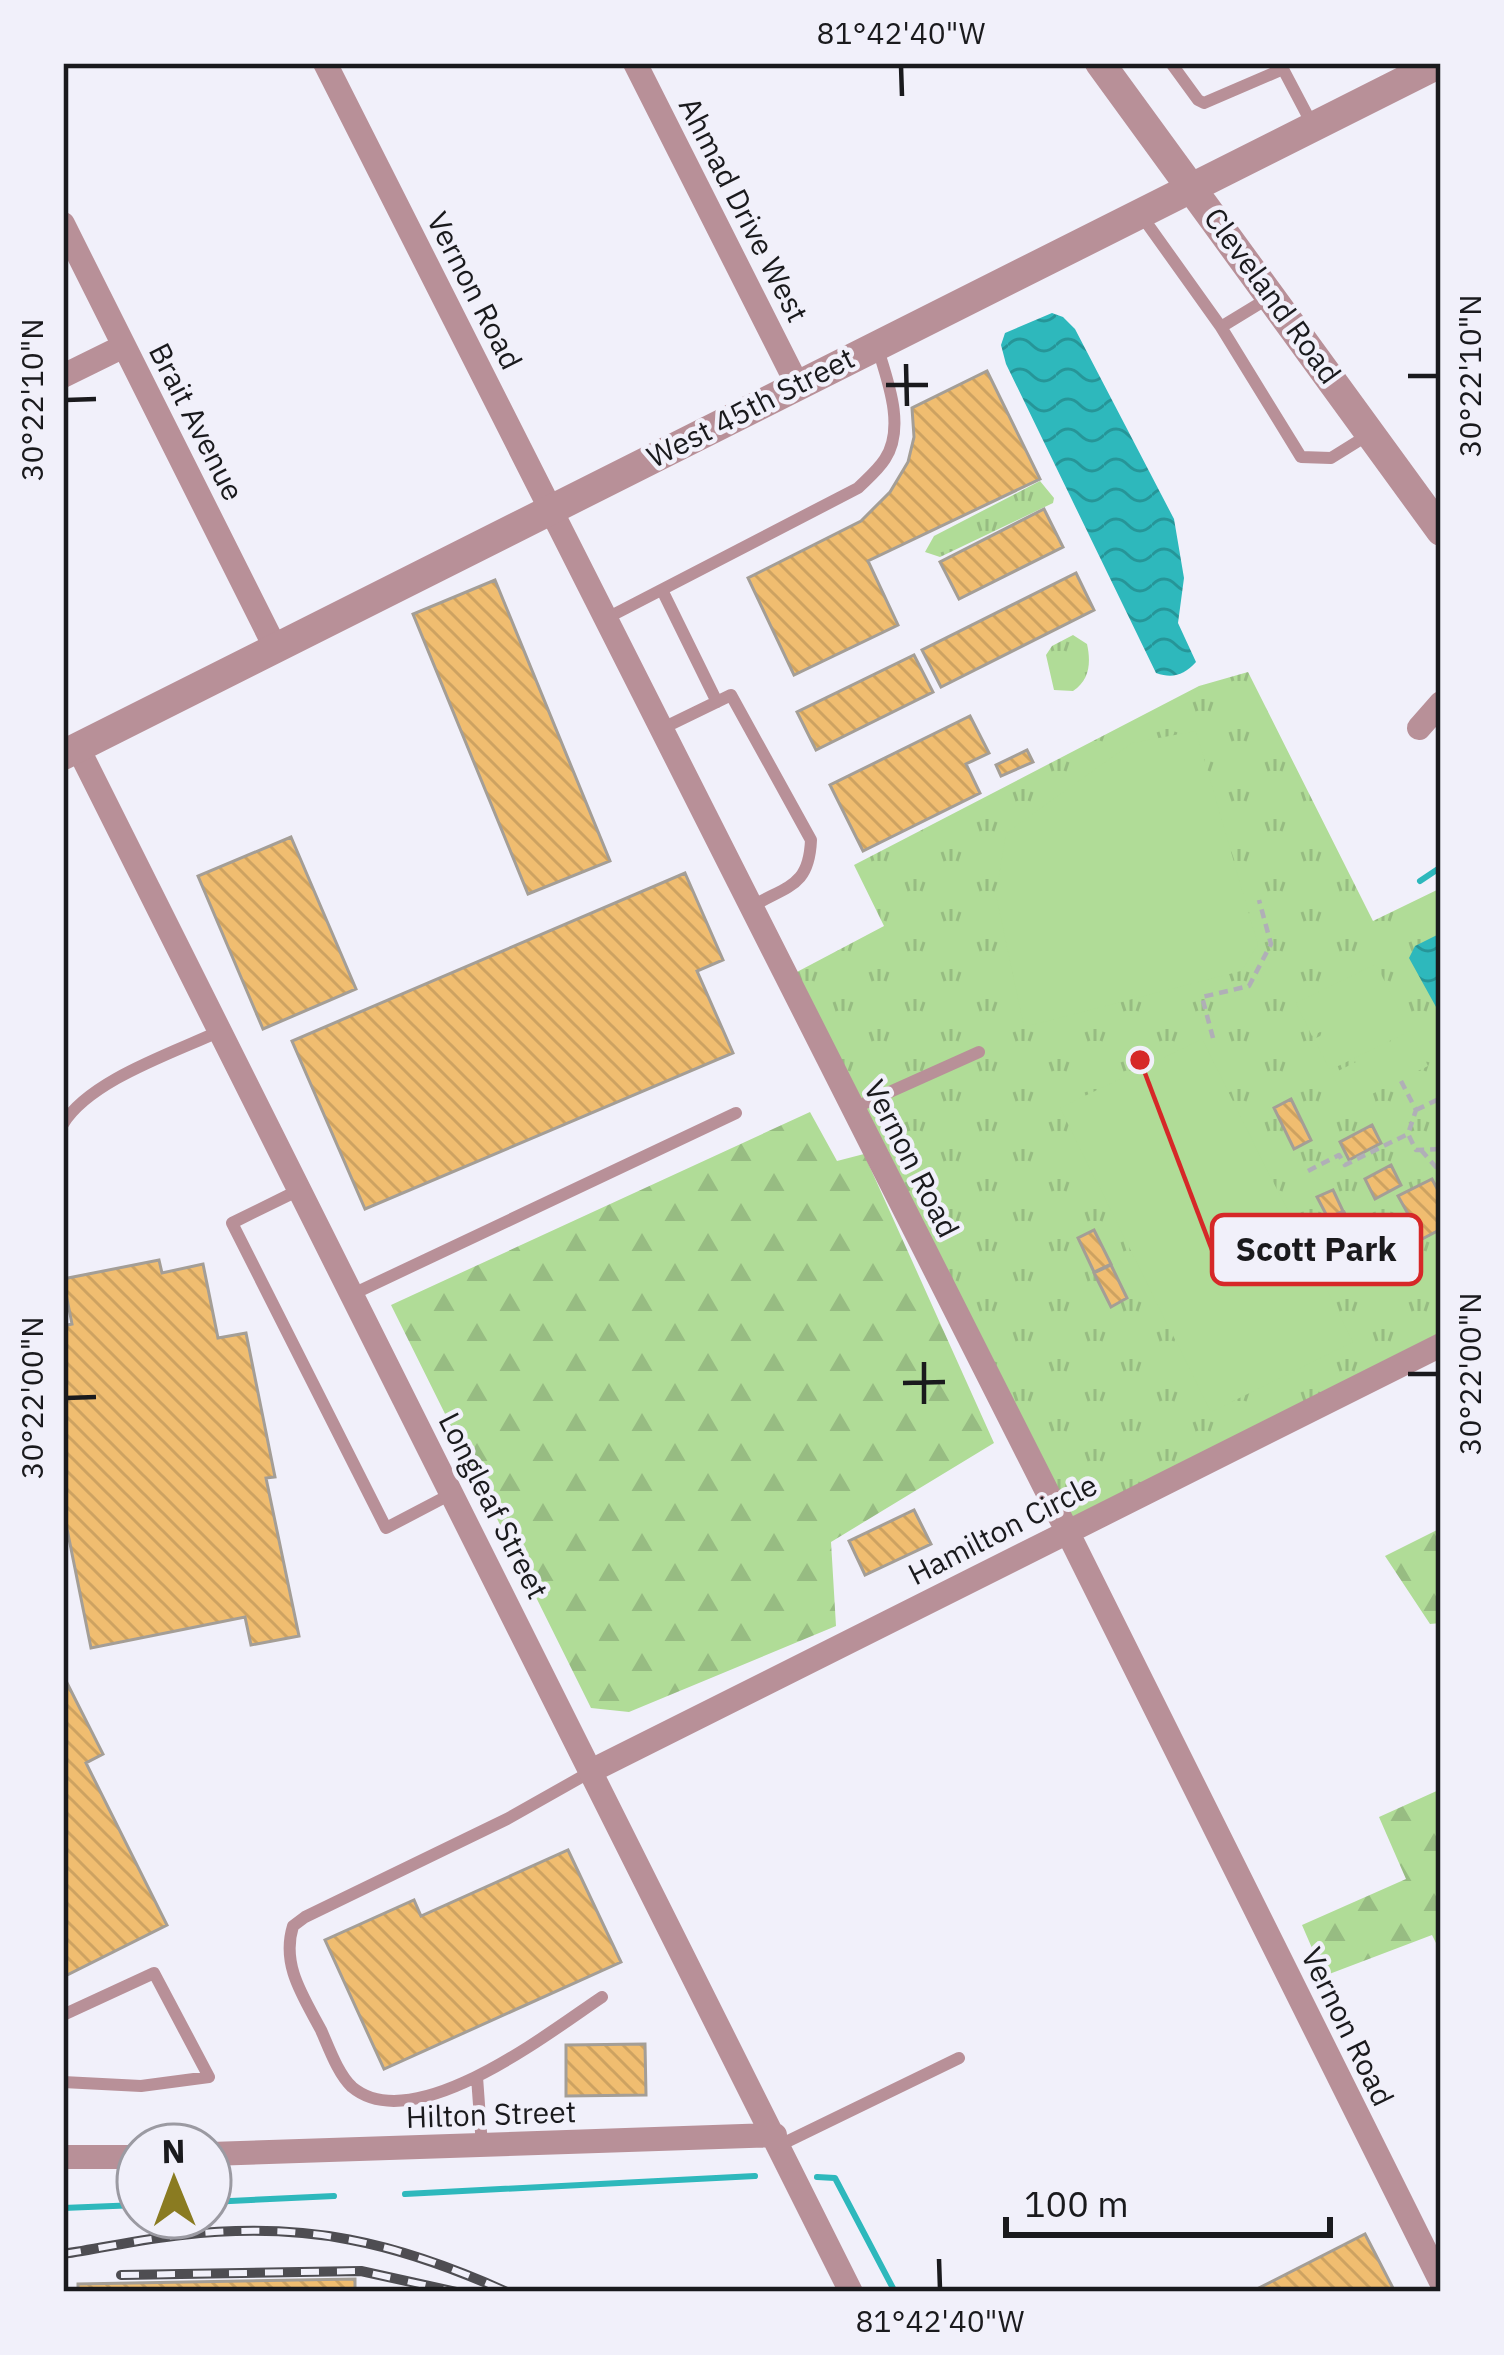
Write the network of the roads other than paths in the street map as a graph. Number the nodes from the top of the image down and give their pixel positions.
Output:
1 (326, 63) edge
2 (635, 63) edge
3 (1171, 63) edge
4 (1440, 63) edge
5 (1112, 66) edge
6 (1314, 128) junction
7 (1194, 189) junction
8 (1141, 214) junction
9 (63, 224) edge
10 (1272, 296) junction
11 (1221, 327) junction
12 (876, 345) junction
13 (124, 346) junction
14 (63, 376) edge
15 (797, 384) junction
16 (1371, 433) junction
17 (550, 510) junction
18 (1441, 531) edge
19 (662, 590) junction
20 (605, 619) junction
21 (275, 647) junction
22 (717, 702) junction
23 (1441, 703) edge
24 (1419, 728) dead end
25 (661, 729) junction
26 (71, 752) edge
27 (750, 908) junction
28 (221, 1030) junction
29 (980, 1052) dead end
30 (852, 1109) junction
31 (736, 1113) dead end
32 (63, 1124) edge
33 (300, 1190) junction
34 (353, 1294) junction
35 (1441, 1345) edge
36 (453, 1493) junction
37 (1067, 1531) junction
38 (593, 1771) junction
39 (602, 1996) dead end
40 (63, 2015) edge
41 (959, 2057) dead end
42 (477, 2077) junction
43 (63, 2082) edge
44 (777, 2140) junction
45 (482, 2147) junction
46 (234, 2153) edge
47 (63, 2157) edge
48 (114, 2157) edge
49 (1441, 2282) edge
50 (851, 2292) edge

1 - 17 street, Vernon Road
2 - 15 street, Ahmad Drive West
3 - 6 lane
4 - 6 street, West 45th Street
5 - 7 street, Cleveland Road
6 - 7 street, West 45th Street
7 - 8 street, West 45th Street
7 - 10 street, Cleveland Road
8 - 11 lane
8 - 12 street, West 45th Street
9 - 13 street, Brait Avenue
10 - 11 lane
10 - 16 street, Cleveland Road
11 - 16 lane
12 - 15 street, West 45th Street
12 - 19 lane
13 - 14 street
13 - 21 street, Brait Avenue
15 - 17 street, West 45th Street
16 - 18 street, Cleveland Road
17 - 20 street, Vernon Road
17 - 21 street, West 45th Street
19 - 20 lane
19 - 22 lane
20 - 25 street, Vernon Road
21 - 26 street, West 45th Street
22 - 25 lane
22 - 27 lane
23 - 24 street
25 - 27 street, Vernon Road
26 - 28 street, Longleaf Street
27 - 30 street, Vernon Road
28 - 32 lane
28 - 33 street, Longleaf Street
29 - 30 lane
30 - 37 street, Vernon Road
31 - 34 lane
33 - 34 street, Longleaf Street
33 - 36 lane
34 - 36 street, Longleaf Street
35 - 37 street, Hamilton Circle
36 - 38 street, Longleaf Street
37 - 38 street, Hamilton Circle
37 - 49 street, Vernon Road
38 - 42 lane
38 - 44 street, Longleaf Street
39 - 42 lane
40 - 43 lane
41 - 44 lane
42 - 45 lane
44 - 45 street, Hilton Street
44 - 50 street, Longleaf Street
45 - 46 street, Hilton Street
47 - 48 street

